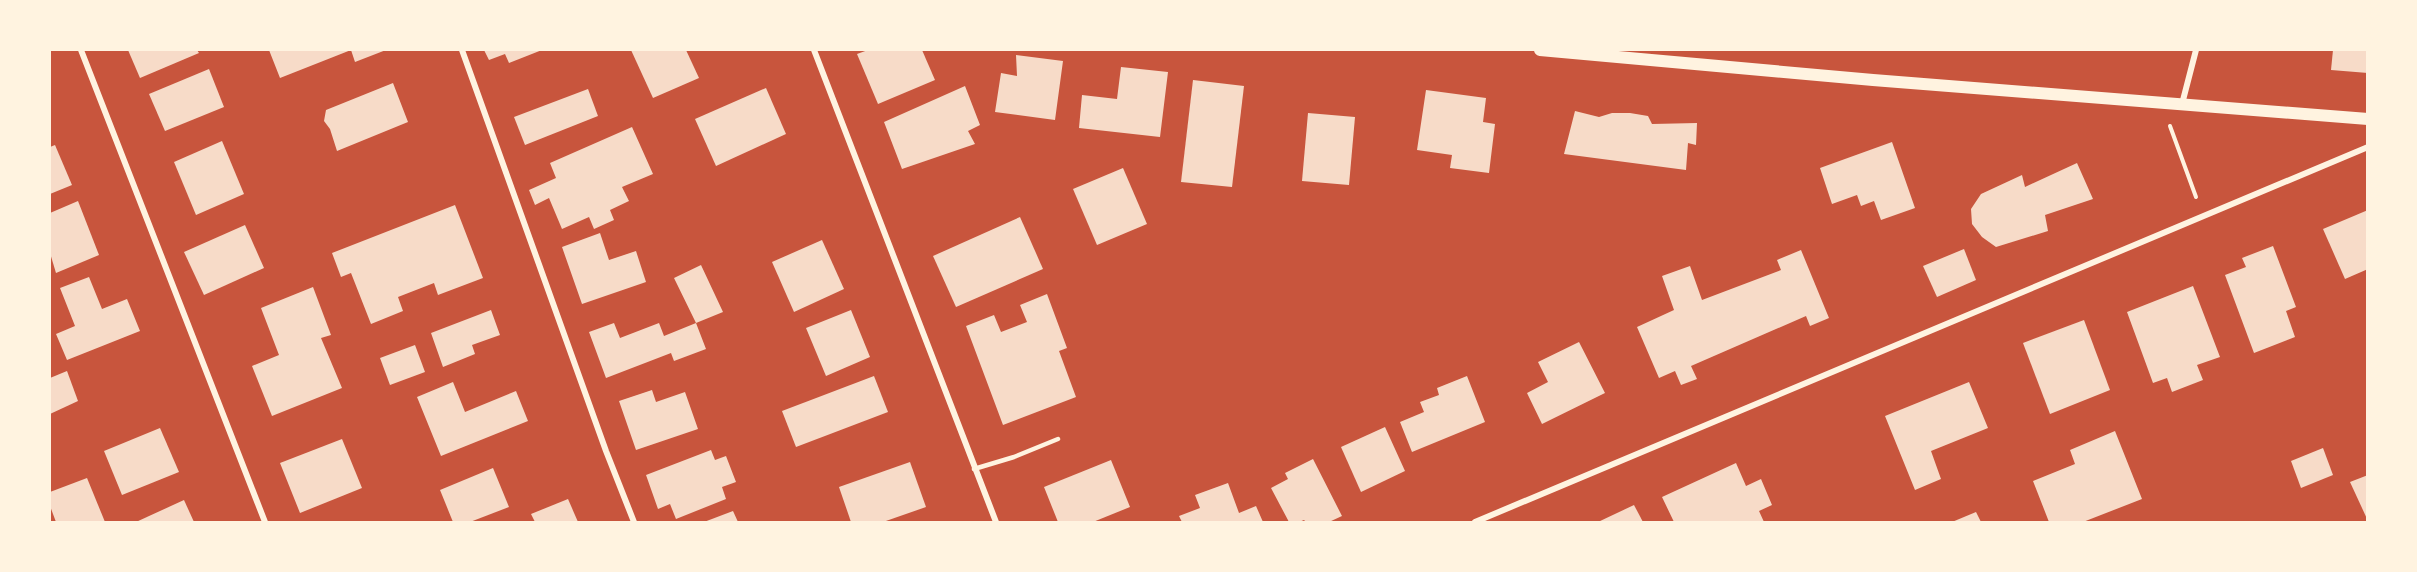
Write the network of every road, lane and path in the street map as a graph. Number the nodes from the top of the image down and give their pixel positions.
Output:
1 (81, 50) edge
2 (462, 50) edge
3 (814, 50) edge
4 (1540, 50) edge
5 (2196, 50) edge
6 (1581, 52) edge
7 (2161, 102) junction
8 (2182, 104) junction
9 (2367, 120) edge
10 (2367, 147) edge
11 (2204, 216) junction
12 (1058, 439) dead end
13 (974, 469) junction
14 (266, 522) edge
15 (634, 522) edge
16 (996, 522) edge
17 (1475, 522) edge

1 - 14 street
2 - 15 street
3 - 13 street
4 - 6 main road
5 - 8 street
6 - 7 main road
7 - 8 main road
7 - 11 path
8 - 9 main road
10 - 11 street
11 - 17 street
12 - 13 lane
13 - 16 street

